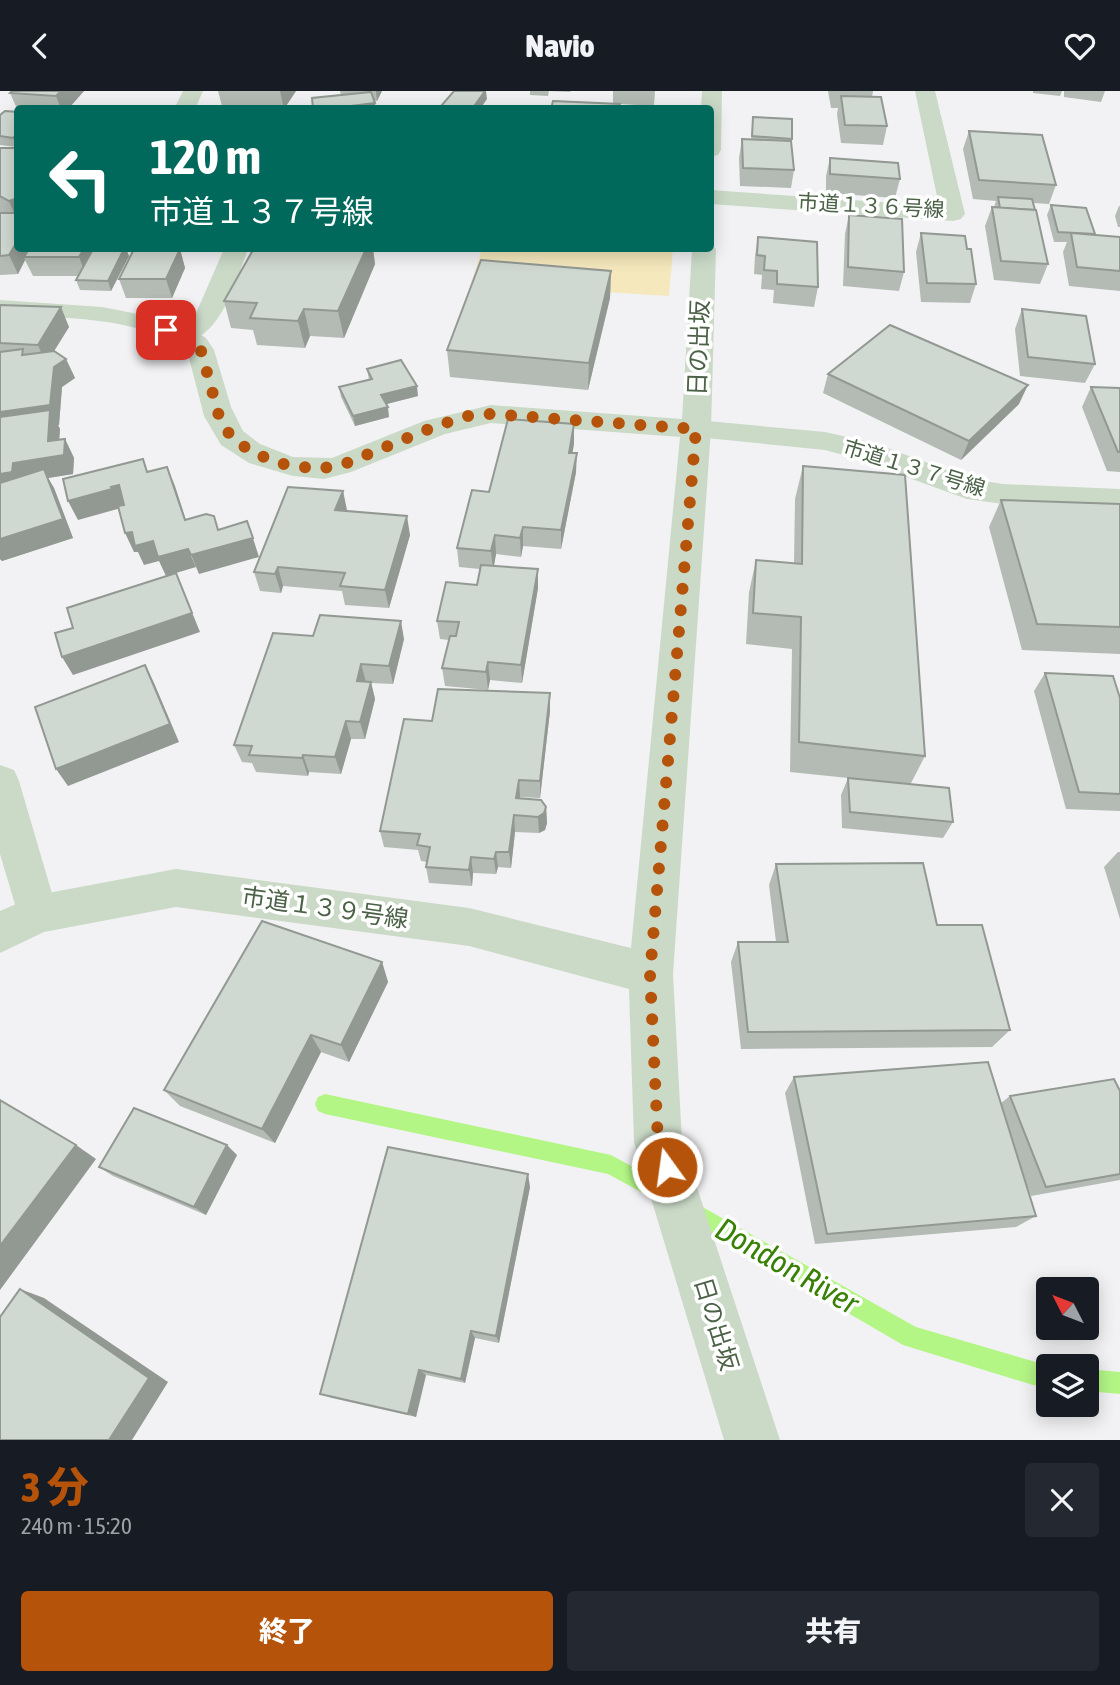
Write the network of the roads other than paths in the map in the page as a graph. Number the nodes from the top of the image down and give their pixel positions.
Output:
1 (925, 91) edge
2 (714, 197) edge
3 (235, 252) edge
4 (704, 252) edge
5 (0, 307) edge
6 (183, 334) junction
7 (696, 429) junction
8 (1120, 500) edge
9 (0, 781) edge
10 (37, 914) junction
11 (0, 933) edge
12 (650, 974) junction
13 (752, 1440) edge

1 - 2 street, 市道１３６号線
3 - 6 street
4 - 7 street, 日の出坂
5 - 6 street
6 - 7 street, 市道１３７号線
7 - 8 street, 市道１３７号線
7 - 12 street, 日の出坂
9 - 10 street
10 - 11 street, 市道１３９号線
10 - 12 street, 市道１３９号線
12 - 13 street, 日の出坂

